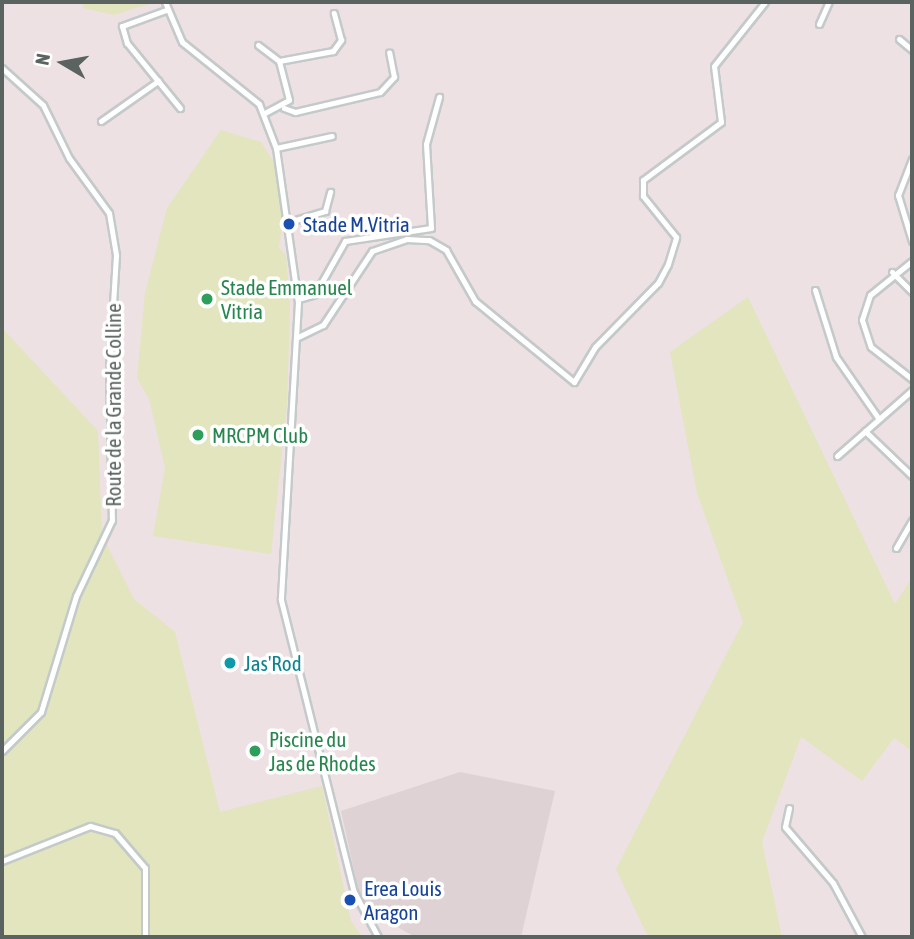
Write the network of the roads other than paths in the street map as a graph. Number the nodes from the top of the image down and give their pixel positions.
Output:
1 (166, 2) edge
2 (765, 2) edge
3 (829, 2) edge
4 (166, 10) junction
5 (334, 13) dead end
6 (819, 24) dead end
7 (900, 39) dead end
8 (258, 45) dead end
9 (912, 50) edge
10 (389, 51) dead end
11 (279, 61) junction
12 (2, 68) edge
13 (158, 81) junction
14 (439, 97) dead end
15 (180, 108) dead end
16 (284, 108) junction
17 (265, 113) junction
18 (101, 121) dead end
19 (332, 136) dead end
20 (276, 148) junction
21 (912, 159) edge
22 (330, 192) dead end
23 (909, 216) edge
24 (289, 222) junction
25 (912, 241) edge
26 (912, 261) edge
27 (892, 272) junction
28 (815, 290) dead end
29 (912, 292) edge
30 (298, 299) junction
31 (298, 337) junction
32 (912, 379) edge
33 (912, 390) edge
34 (879, 419) junction
35 (865, 431) junction
36 (837, 456) dead end
37 (912, 476) edge
38 (912, 520) edge
39 (896, 548) dead end
40 (2, 751) edge
41 (789, 808) dead end
42 (2, 861) edge
43 (145, 937) edge
44 (378, 937) edge
45 (862, 937) edge

1 - 4 street
2 - 31 street
3 - 6 street
4 - 13 street
4 - 17 street
5 - 11 street
7 - 9 street
8 - 11 street
10 - 16 street
11 - 16 street
12 - 40 street, Route de la Grande Colline
13 - 15 street
13 - 18 street
14 - 30 street
16 - 17 street
17 - 20 street
19 - 20 street
20 - 24 street
21 - 23 street
22 - 24 street
23 - 25 street
24 - 30 street
26 - 27 street
27 - 29 street
27 - 32 street
28 - 34 street
30 - 31 street
31 - 44 street
33 - 34 street
34 - 35 street
35 - 36 street
35 - 37 street
38 - 39 street
41 - 45 street
42 - 43 street

